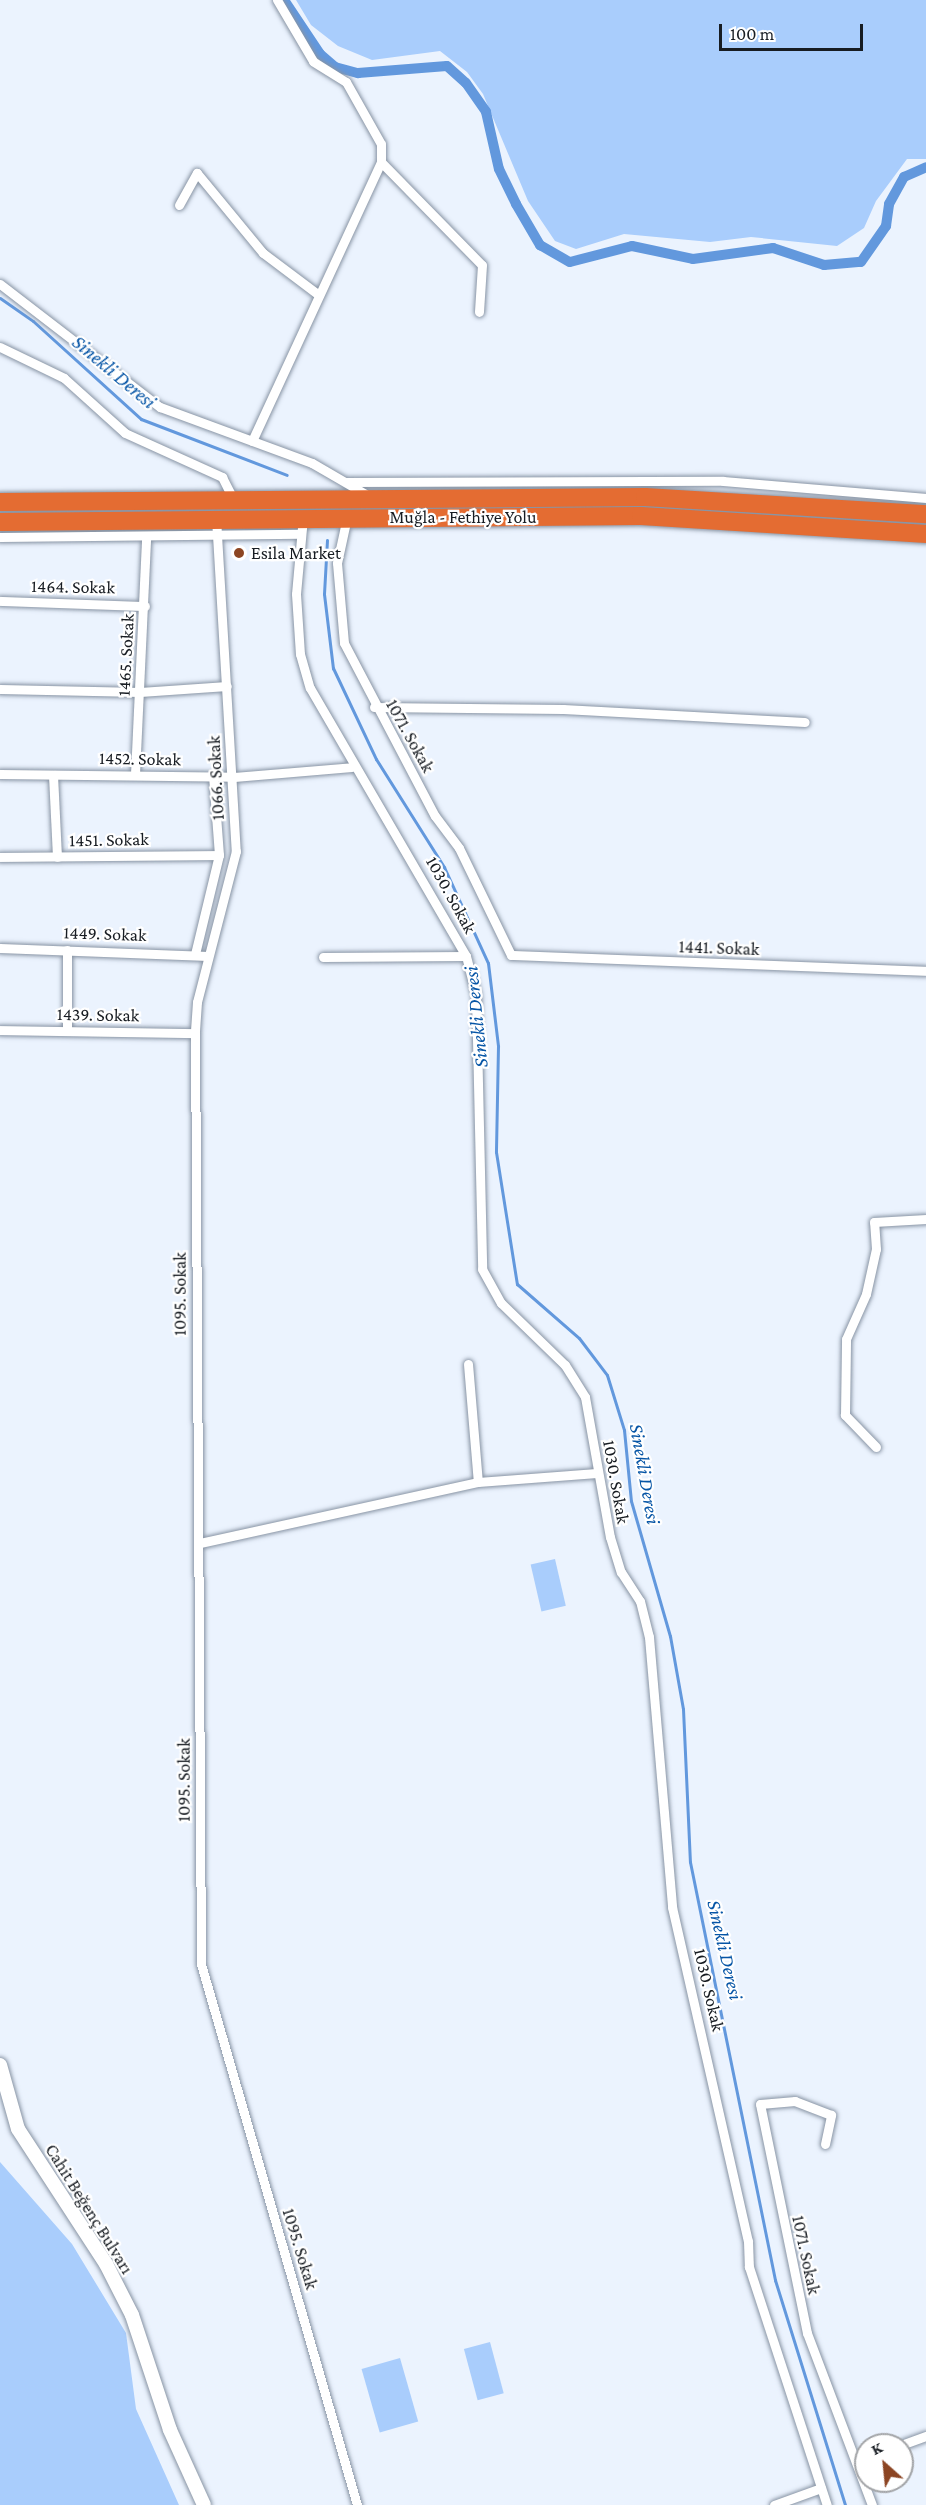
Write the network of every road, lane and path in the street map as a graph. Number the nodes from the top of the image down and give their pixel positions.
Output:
1 (277, 0) edge
2 (381, 162) junction
3 (179, 205) dead end
4 (0, 285) edge
5 (320, 295) junction
6 (479, 312) dead end
7 (0, 347) edge
8 (252, 441) junction
9 (574, 479) junction
10 (346, 482) junction
11 (575, 497) junction
12 (232, 498) junction
13 (371, 498) junction
14 (926, 498) edge
15 (0, 502) edge
16 (926, 514) edge
17 (347, 517) junction
18 (0, 522) edge
19 (302, 526) junction
20 (216, 527) junction
21 (926, 534) edge
22 (0, 537) edge
23 (146, 538) junction
24 (0, 602) edge
25 (145, 606) junction
26 (227, 686) junction
27 (0, 689) edge
28 (140, 692) junction
29 (374, 707) junction
30 (805, 722) dead end
31 (352, 767) junction
32 (0, 774) edge
33 (135, 774) junction
34 (53, 775) junction
35 (213, 776) junction
36 (234, 777) junction
37 (219, 855) junction
38 (0, 857) edge
39 (57, 857) junction
40 (0, 948) edge
41 (67, 950) junction
42 (195, 954) junction
43 (512, 955) joint
44 (208, 956) junction
45 (466, 956) junction
46 (322, 957) dead end
47 (926, 971) edge
48 (0, 1030) edge
49 (67, 1031) junction
50 (195, 1033) junction
51 (926, 1219) edge
52 (468, 1364) dead end
53 (876, 1448) dead end
54 (597, 1473) junction
55 (478, 1482) junction
56 (200, 1543) junction
57 (0, 2065) edge
58 (825, 2144) dead end
59 (854, 2459) edge
60 (821, 2488) junction
61 (204, 2505) edge
62 (357, 2505) edge
63 (774, 2505) edge
64 (827, 2505) edge

1 - 2 street
2 - 5 street
2 - 6 street
3 - 5 street
4 - 8 street
5 - 8 street
7 - 12 street
8 - 10 street
9 - 10 street
9 - 11 street
9 - 14 street
10 - 13 street
11 - 13 highway, Muğla - Fethiye Yolu
11 - 16 highway, Muğla - Fethiye Yolu
12 - 13 highway, Muğla - Fethiye Yolu
12 - 15 highway, Muğla - Fethiye Yolu
17 - 19 highway, Muğla - Fethiye Yolu
17 - 21 highway, Muğla - Fethiye Yolu
17 - 29 street, 1071. Sokak
18 - 20 highway, Muğla - Fethiye Yolu
19 - 20 highway, Muğla - Fethiye Yolu
19 - 31 street, 1030. Sokak
20 - 23 street
20 - 26 street, 1066. Sokak
22 - 23 street
23 - 25 street, 1465. Sokak
24 - 25 street, 1464. Sokak
25 - 28 street, 1465. Sokak
26 - 28 street
26 - 36 street, 1066. Sokak
27 - 28 street
28 - 33 street, 1465. Sokak
29 - 30 street
29 - 43 street, 1071. Sokak
31 - 36 street, 1452. Sokak
31 - 45 street, 1030. Sokak
32 - 34 street, 1452. Sokak
33 - 34 street, 1452. Sokak
33 - 35 street, 1452. Sokak
34 - 39 street
35 - 36 street, 1452. Sokak
35 - 37 street
36 - 44 street, 1066. Sokak
37 - 39 street, 1451. Sokak
37 - 42 street
38 - 39 street, 1451. Sokak
40 - 41 street, 1449. Sokak
41 - 42 street, 1449. Sokak
41 - 49 street
42 - 44 street, 1449. Sokak
43 - 47 street, 1441. Sokak
44 - 50 street, 1066. Sokak
45 - 46 street
45 - 54 street, 1030. Sokak
48 - 49 street, 1439. Sokak
49 - 50 street, 1439. Sokak
50 - 56 street, 1095. Sokak
51 - 53 street
52 - 55 street
54 - 55 street
54 - 60 street, 1030. Sokak
55 - 56 street
56 - 62 street, 1095. Sokak
57 - 61 main road, Cahit Beğenç Bulvarı
58 - 59 street, 1071. Sokak
60 - 63 street
60 - 64 street, 1030. Sokak

